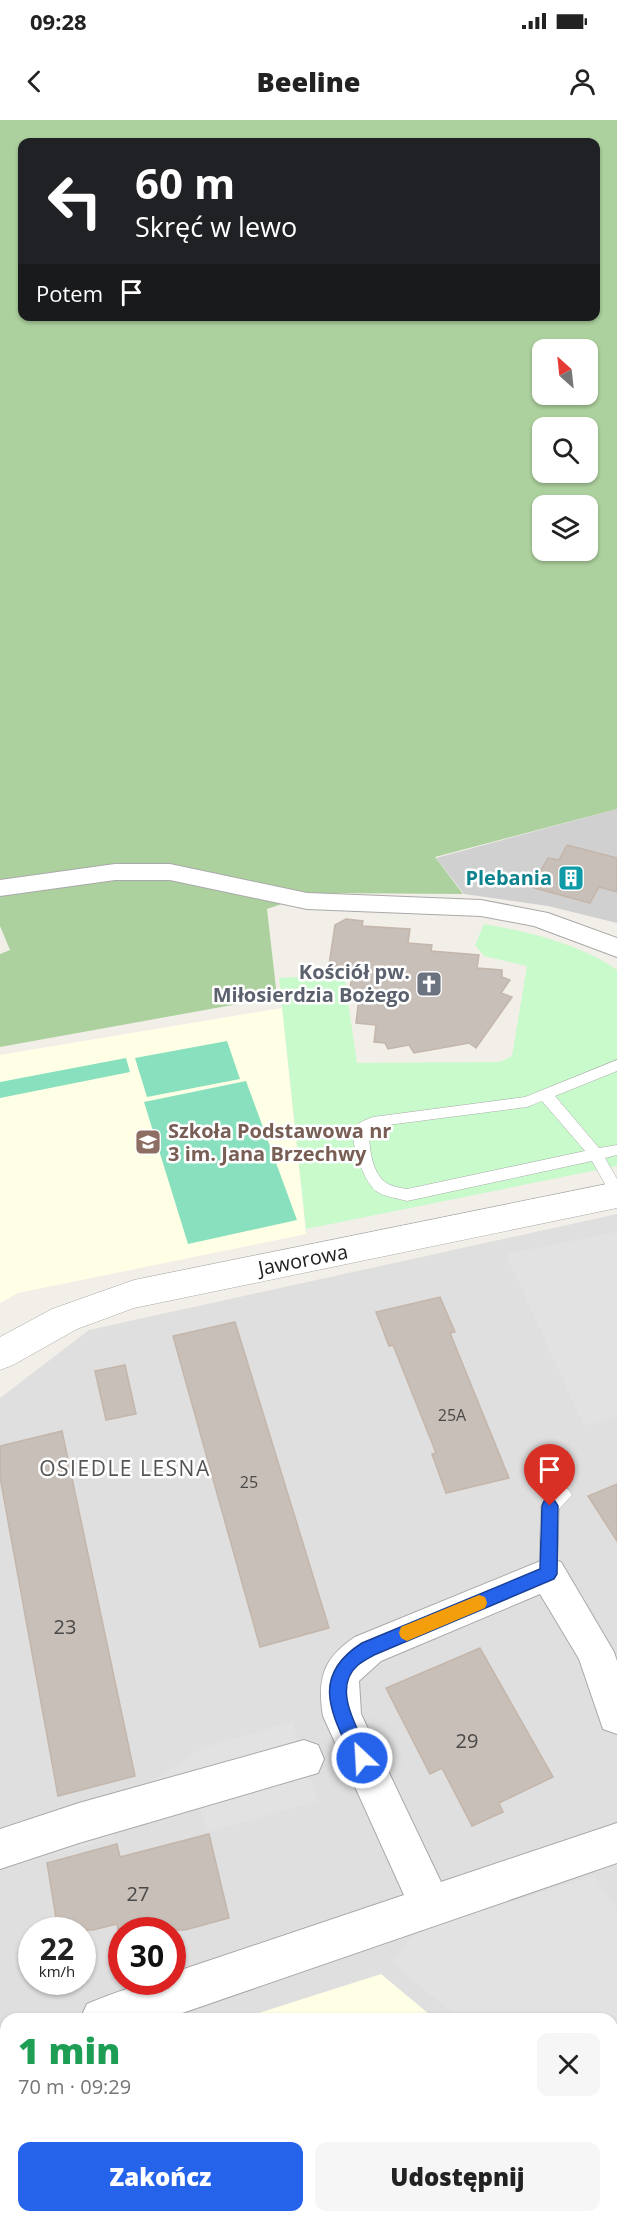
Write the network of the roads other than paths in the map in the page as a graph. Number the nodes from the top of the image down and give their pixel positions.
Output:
1 (0, 888) edge
2 (617, 948) edge
3 (617, 1065) edge
4 (546, 1096) junction
5 (617, 1150) edge
6 (596, 1155) junction
7 (617, 1194) edge
8 (0, 1355) edge
9 (563, 1495) dead end
10 (548, 1574) junction
11 (617, 1716) edge
12 (304, 1759) dead end
13 (617, 1843) edge
14 (0, 1849) edge
15 (432, 1907) junction
16 (120, 2013) edge

1 - 2 street
3 - 4 lane
4 - 6 lane
4 - 6 lane
5 - 6 lane
6 - 7 lane
7 - 8 street, Jaworowa
9 - 10 lane
10 - 11 street
10 - 15 street
12 - 14 street
13 - 15 street
15 - 16 street

